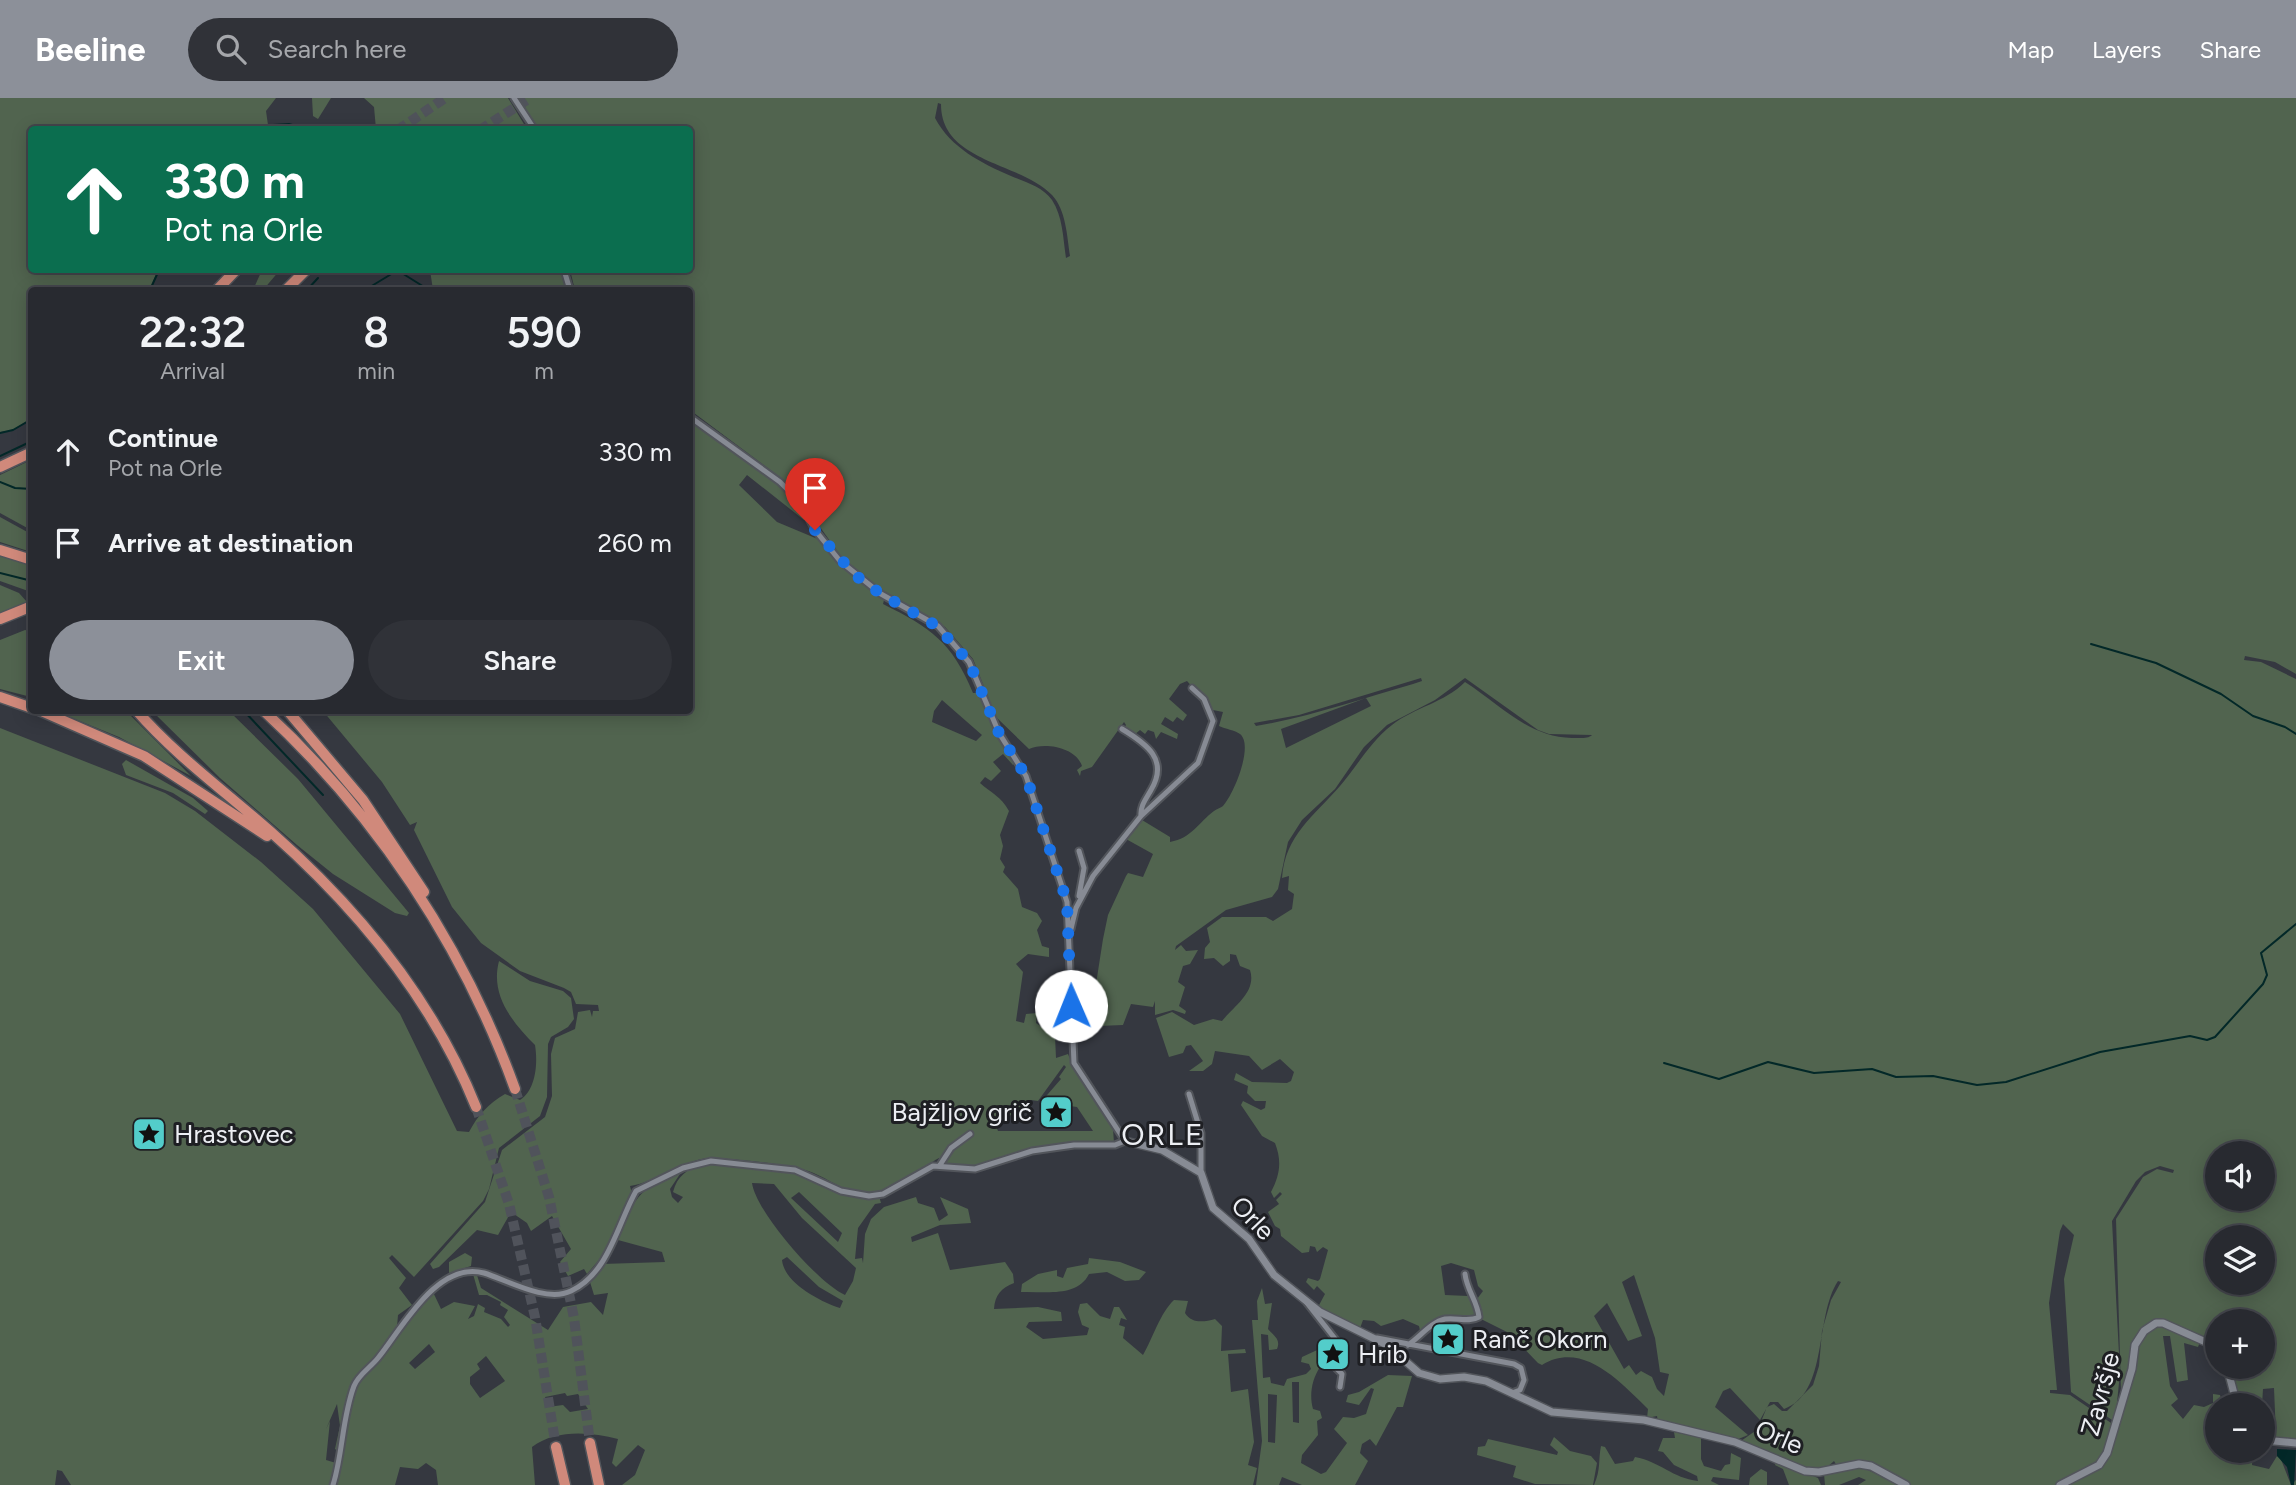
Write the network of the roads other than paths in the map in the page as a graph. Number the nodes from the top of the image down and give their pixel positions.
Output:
1 (514, 98) edge
2 (532, 126) edge
3 (233, 273) edge
4 (303, 273) edge
5 (220, 287) edge
6 (289, 287) edge
7 (693, 418) edge
8 (28, 454) edge
9 (0, 467) edge
10 (0, 550) edge
11 (28, 559) edge
12 (28, 608) edge
13 (0, 620) edge
14 (1192, 688) dead end
15 (0, 697) edge
16 (28, 707) edge
17 (49, 714) edge
18 (140, 714) edge
19 (266, 714) edge
20 (289, 714) edge
21 (1122, 729) dead end
22 (1141, 816) junction
23 (1079, 851) dead end
24 (320, 877) junction
25 (1077, 905) junction
26 (1067, 907) junction
27 (430, 913) junction
28 (1069, 940) junction
29 (515, 1089) tunnel mouth
30 (1189, 1094) dead end
31 (477, 1107) tunnel mouth
32 (970, 1134) dead end
33 (1125, 1141) junction
34 (940, 1165) junction
35 (1201, 1173) junction
36 (1465, 1274) dead end
37 (1305, 1301) junction
38 (1364, 1335) junction
39 (2205, 1342) edge
40 (1408, 1345) junction
41 (1340, 1387) dead end
42 (1511, 1393) junction
43 (2275, 1441) edge
44 (590, 1443) tunnel mouth
45 (2296, 1443) edge
46 (556, 1447) tunnel mouth
47 (333, 1485) edge
48 (565, 1485) edge
49 (599, 1485) edge
50 (1906, 1485) edge
51 (2060, 1485) edge

1 - 2 street
3 - 5 highway
4 - 6 highway
7 - 26 street
8 - 9 highway
10 - 11 highway
12 - 13 highway
14 - 22 street
15 - 16 highway
17 - 24 highway
18 - 24 highway
19 - 27 highway
20 - 27 highway
21 - 22 street
22 - 25 street
23 - 25 street
24 - 31 highway
25 - 26 street
25 - 28 street
26 - 28 street
27 - 29 highway
28 - 33 street
30 - 35 street
32 - 34 street
33 - 34 street
33 - 35 street
34 - 47 street
35 - 37 street, Orle
36 - 40 street
37 - 38 street, Orle
37 - 41 street
38 - 40 street, Orle
38 - 42 street, Orle
39 - 51 street, Završje
40 - 42 street, Orle
42 - 50 street, Orle
43 - 45 street
44 - 49 highway
46 - 48 highway

